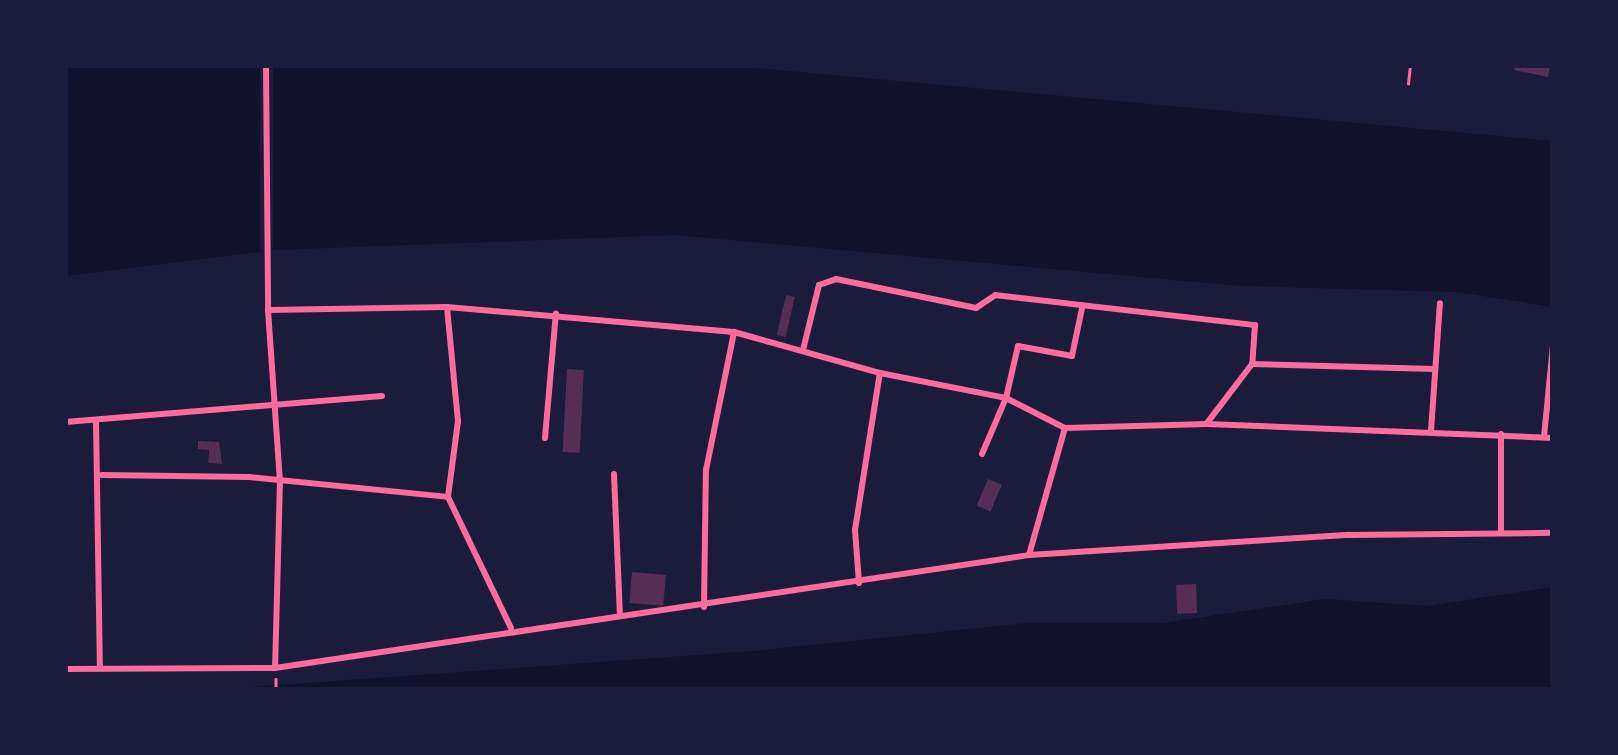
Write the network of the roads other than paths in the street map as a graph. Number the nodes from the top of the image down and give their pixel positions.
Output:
1 (266, 65) edge
2 (1410, 65) edge
3 (1408, 84) dead end
4 (1440, 302) dead end
5 (446, 306) junction
6 (1082, 308) junction
7 (268, 310) junction
8 (556, 313) junction
9 (734, 332) junction
10 (1553, 345) edge
11 (804, 350) junction
12 (1252, 364) junction
13 (1434, 369) junction
14 (880, 373) junction
15 (382, 396) dead end
16 (1006, 398) junction
17 (272, 402) junction
18 (96, 420) junction
19 (65, 422) edge
20 (1207, 424) junction
21 (1065, 428) junction
22 (1430, 431) junction
23 (1502, 434) junction
24 (545, 438) dead end
25 (1548, 438) edge
26 (982, 454) dead end
27 (614, 474) dead end
28 (102, 475) junction
29 (280, 480) junction
30 (448, 497) junction
31 (1501, 532) junction
32 (1553, 533) edge
33 (1029, 555) junction
34 (859, 584) junction
35 (704, 608) junction
36 (620, 616) junction
37 (511, 628) junction
38 (65, 668) edge
39 (100, 668) junction
40 (276, 668) junction

1 - 7 street
2 - 3 lane
4 - 13 street
5 - 7 street
5 - 8 street
5 - 30 street
6 - 11 street
6 - 12 street
6 - 16 street
7 - 17 street
8 - 9 street
8 - 24 street
9 - 11 street
9 - 35 street
10 - 25 street
11 - 14 street
12 - 13 street
12 - 20 street
13 - 22 street
14 - 16 street
14 - 34 street
15 - 17 street
16 - 21 street
16 - 26 street
17 - 18 street
17 - 29 street
18 - 19 street
18 - 28 street
20 - 21 street
20 - 22 street
21 - 33 street
22 - 23 street
23 - 25 street
23 - 31 street
27 - 36 street
28 - 29 street
28 - 39 street
29 - 30 street
29 - 40 street
30 - 37 street
31 - 32 street
31 - 33 street
33 - 34 street
34 - 35 street
35 - 36 street
36 - 37 street
37 - 40 street
38 - 39 street
39 - 40 street

